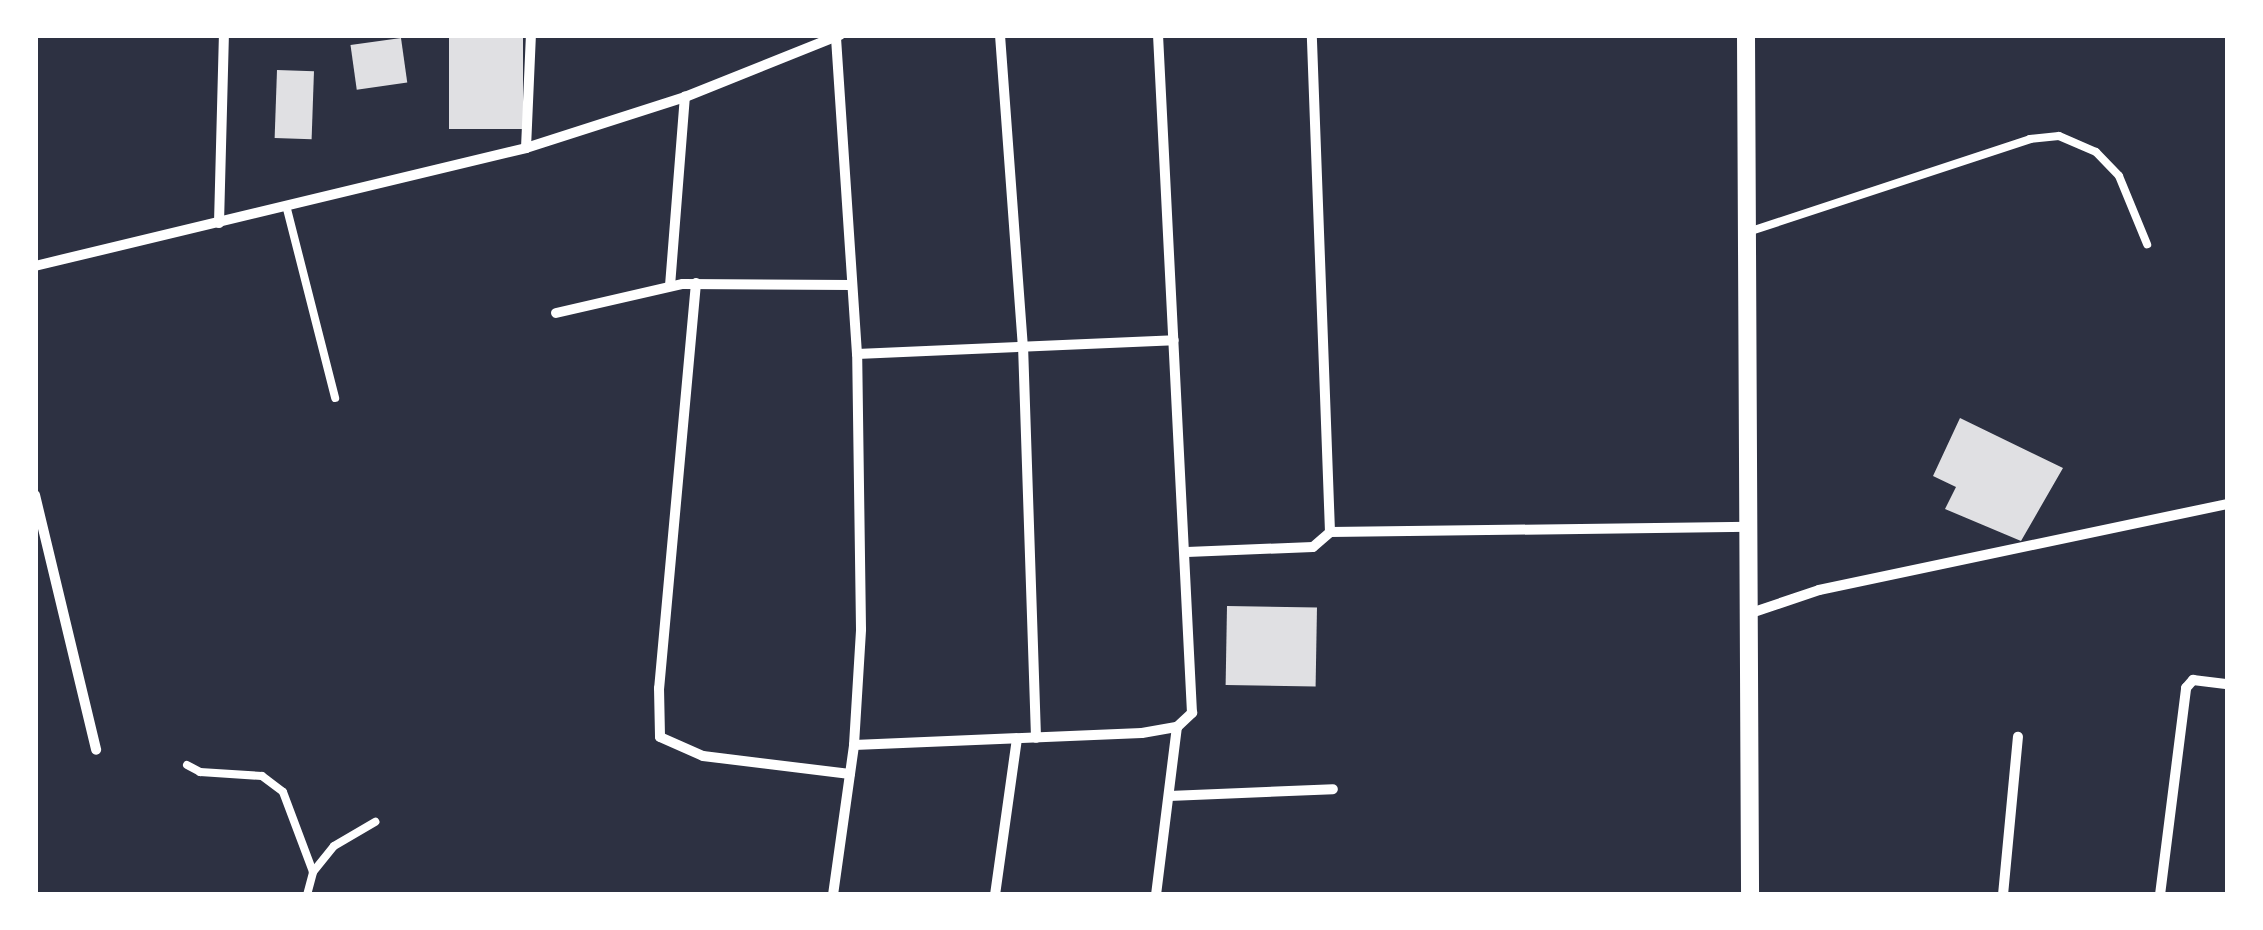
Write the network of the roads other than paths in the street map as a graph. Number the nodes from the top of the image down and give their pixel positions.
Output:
1 (224, 35) edge
2 (530, 35) edge
3 (1000, 35) edge
4 (1158, 35) edge
5 (1312, 35) edge
6 (1746, 35) edge
7 (838, 36) edge
8 (686, 97) junction
9 (526, 148) junction
10 (287, 209) junction
11 (219, 223) junction
12 (1751, 231) junction
13 (2147, 244) dead end
14 (35, 266) edge
15 (696, 283) junction
16 (852, 285) junction
17 (670, 286) junction
18 (556, 313) dead end
19 (1174, 340) junction
20 (1023, 345) junction
21 (857, 354) junction
22 (335, 398) dead end
23 (35, 495) edge
24 (2228, 504) edge
25 (1751, 527) junction
26 (1330, 532) junction
27 (1188, 552) junction
28 (1751, 613) junction
29 (2228, 684) edge
30 (1176, 727) junction
31 (2018, 737) dead end
32 (1016, 738) junction
33 (1036, 738) junction
34 (854, 745) junction
35 (96, 750) dead end
36 (187, 765) dead end
37 (850, 774) junction
38 (1333, 788) dead end
39 (1169, 796) junction
40 (375, 822) dead end
41 (314, 872) junction
42 (307, 895) edge
43 (833, 895) edge
44 (996, 895) edge
45 (1156, 895) edge
46 (1750, 895) edge
47 (2003, 895) edge
48 (2160, 895) edge

1 - 11 street
2 - 9 street
3 - 20 street
4 - 19 street
5 - 26 street
6 - 12 street
7 - 8 street
7 - 16 street
8 - 9 street
8 - 17 street
9 - 10 street
10 - 11 street
10 - 22 lane
11 - 14 street
12 - 13 lane
12 - 25 street
15 - 16 street
15 - 17 street
15 - 37 street
16 - 21 street
17 - 18 street
19 - 20 street
19 - 27 street
20 - 21 street
20 - 33 street
21 - 34 street
23 - 35 street
24 - 28 street
25 - 26 street
25 - 28 street
26 - 27 street
27 - 30 street
28 - 46 street
29 - 48 street
30 - 33 street
30 - 39 street
31 - 47 street
32 - 33 street
32 - 34 street
32 - 44 street
34 - 37 street
36 - 41 lane
37 - 43 street
38 - 39 street
39 - 45 street
40 - 41 lane
41 - 42 lane

